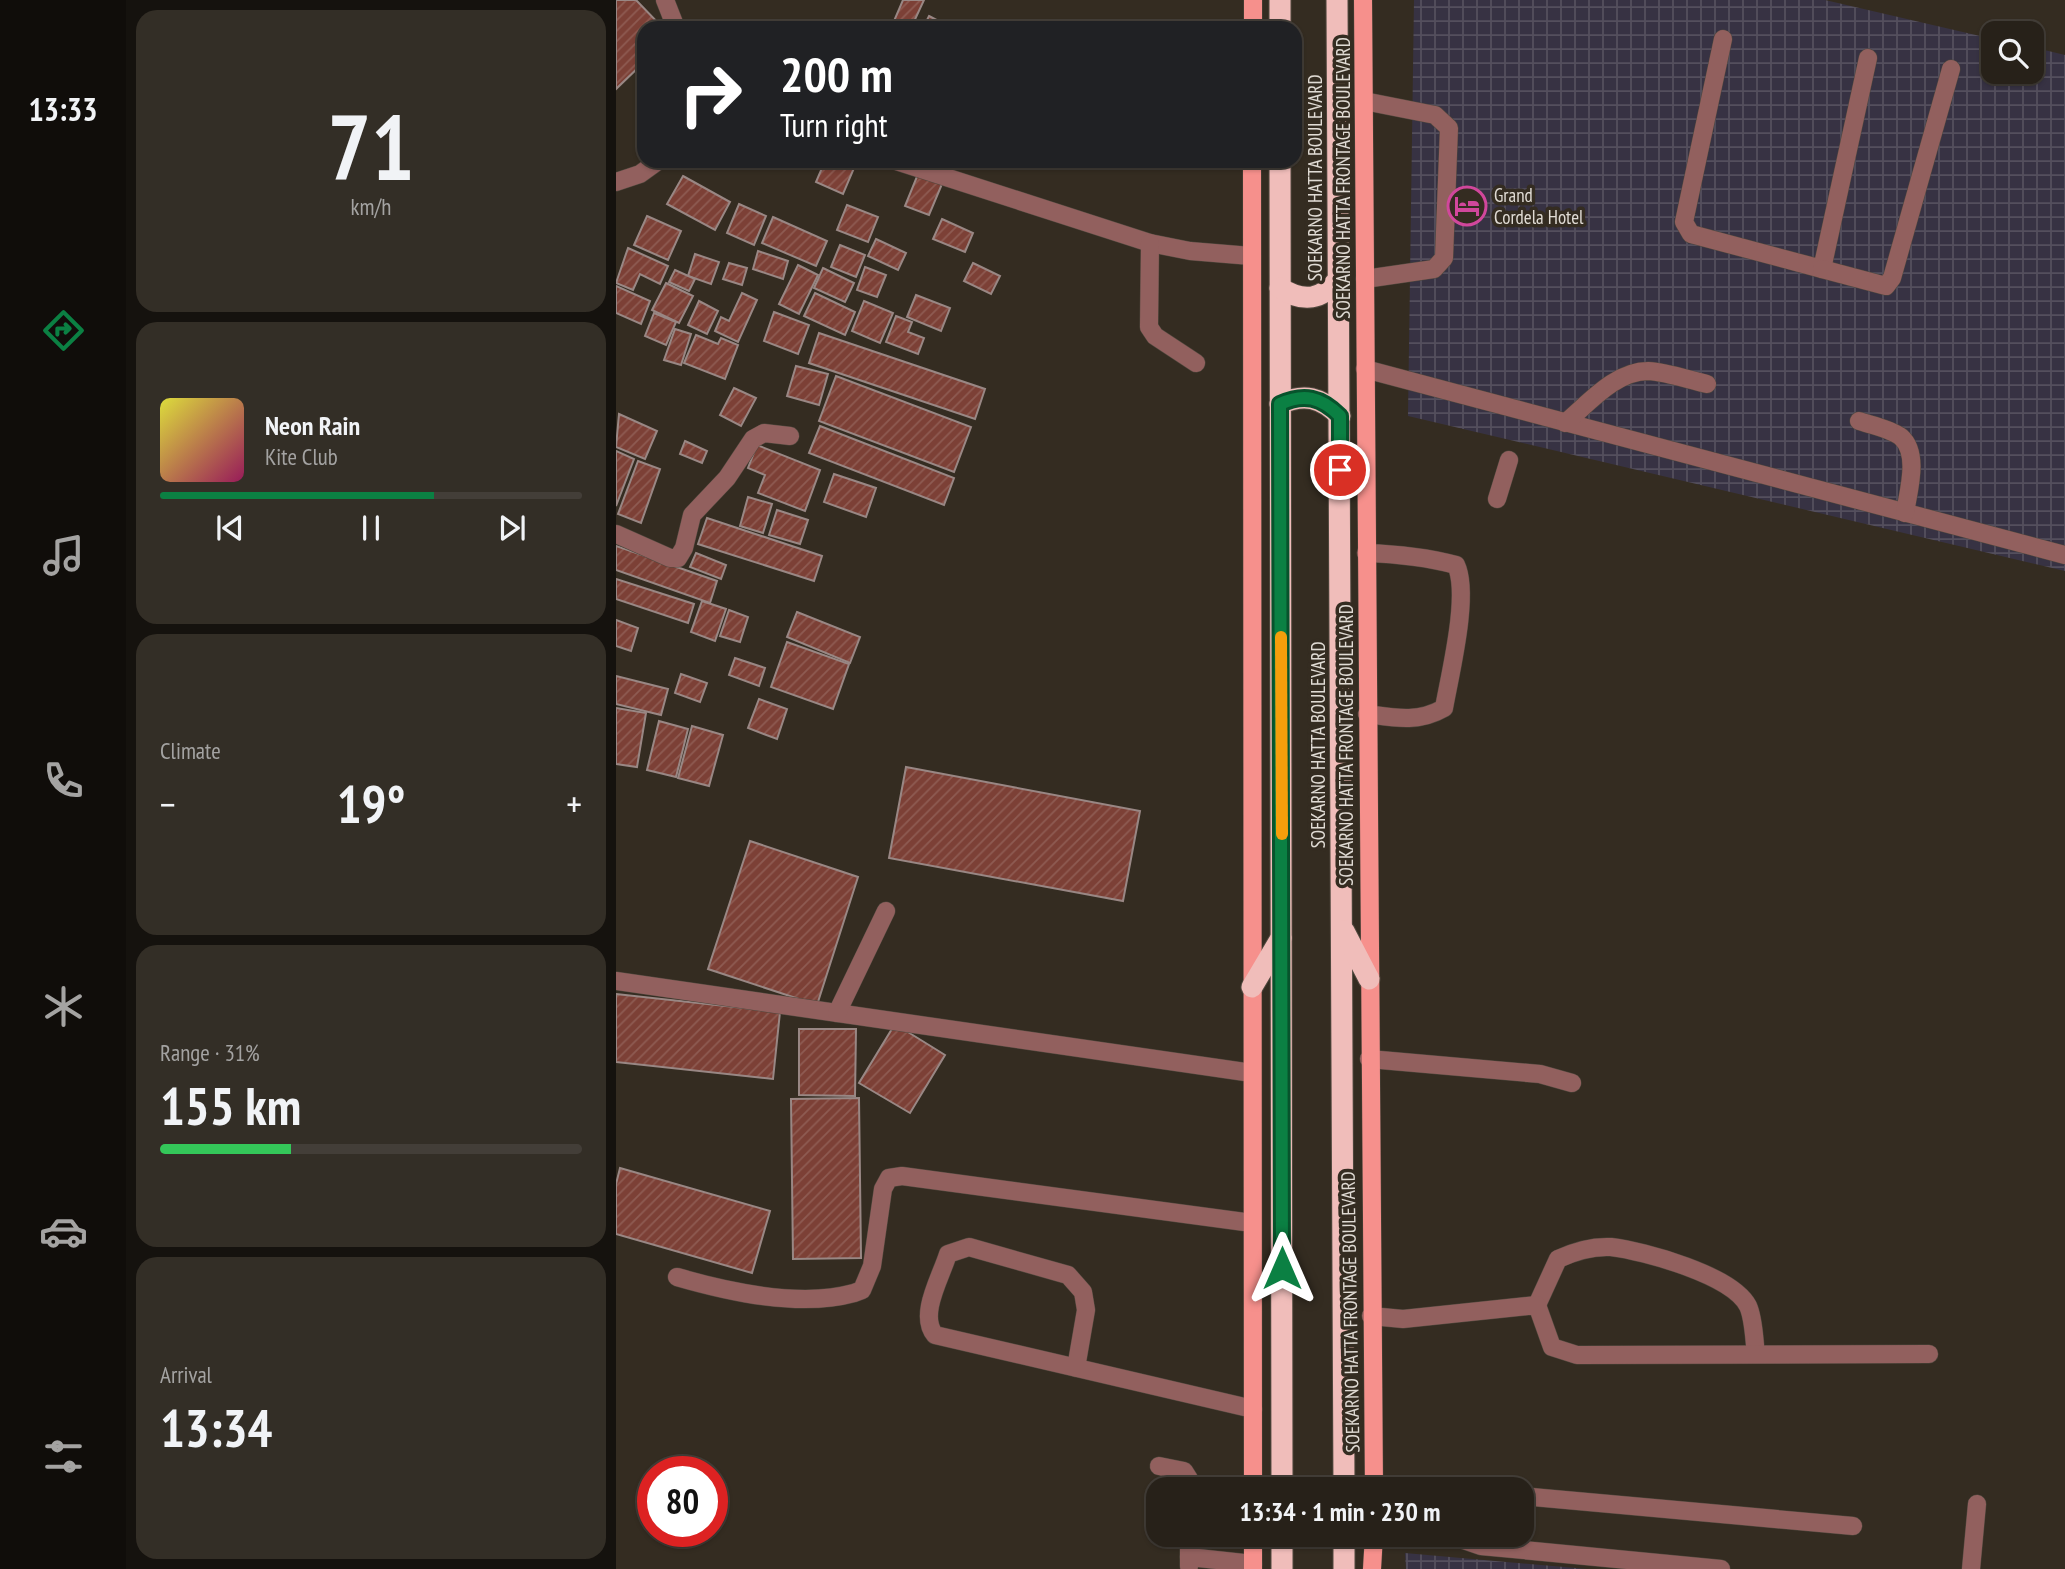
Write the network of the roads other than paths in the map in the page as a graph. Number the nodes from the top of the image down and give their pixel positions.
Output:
1 (665, 0) edge
2 (1253, 0) edge
3 (1280, 0) edge
4 (1337, 0) edge
5 (1363, 0) edge
6 (673, 21) edge
7 (1252, 21) edge
8 (1280, 21) edge
9 (1723, 39) dead end
10 (1868, 58) dead end
11 (1951, 69) dead end
12 (1364, 101) junction
13 (648, 168) edge
14 (918, 168) edge
15 (1252, 168) edge
16 (1280, 168) edge
17 (616, 182) edge
18 (1150, 243) junction
19 (1251, 256) junction
20 (1822, 269) junction
21 (1339, 279) junction
22 (1365, 279) junction
23 (1280, 288) junction
24 (1196, 363) dead end
25 (1365, 369) junction
26 (1707, 384) dead end
27 (1280, 404) junction
28 (1340, 416) junction
29 (1859, 421) dead end
30 (1565, 423) junction
31 (790, 436) dead end
32 (1509, 460) dead end
33 (1497, 499) dead end
34 (1905, 513) junction
35 (616, 534) edge
36 (1366, 553) junction
37 (2065, 555) edge
38 (1367, 714) junction
39 (886, 911) dead end
40 (1342, 926) junction
41 (1282, 936) junction
42 (1368, 979) junction
43 (616, 981) edge
44 (1252, 987) junction
45 (836, 1013) junction
46 (1369, 1059) junction
47 (1252, 1073) junction
48 (1572, 1083) dead end
49 (1252, 1223) junction
50 (677, 1276) dead end
51 (1537, 1304) junction
52 (1371, 1316) junction
53 (1756, 1354) junction
54 (1929, 1354) dead end
55 (1076, 1368) junction
56 (1253, 1409) junction
57 (1159, 1466) dead end
58 (1188, 1477) edge
59 (1253, 1477) edge
60 (1282, 1477) edge
61 (1344, 1477) edge
62 (1374, 1477) edge
63 (1534, 1497) edge
64 (1978, 1504) dead end
65 (1853, 1526) dead end
66 (1253, 1547) edge
67 (1282, 1547) edge
68 (1344, 1547) edge
69 (1374, 1547) edge
70 (1491, 1547) edge
71 (1189, 1563) edge
72 (1253, 1566) edge
73 (1282, 1569) edge
74 (1345, 1569) edge
75 (1373, 1569) edge
76 (1721, 1569) edge
77 (1971, 1569) edge

1 - 6 street
2 - 7 main road
3 - 8 highway
4 - 21 highway, SOEKARNO HATTA BOULEVARD
5 - 12 main road, SOEKARNO HATTA FRONTAGE BOULEVARD
9 - 20 street
10 - 20 street
11 - 20 street
12 - 22 main road, SOEKARNO HATTA FRONTAGE BOULEVARD
12 - 22 street
13 - 17 street
14 - 18 street
15 - 19 main road
16 - 23 highway, SOEKARNO HATTA BOULEVARD
18 - 19 street
18 - 24 street
19 - 44 main road
21 - 23 highway
21 - 28 highway, SOEKARNO HATTA BOULEVARD
22 - 25 main road, SOEKARNO HATTA FRONTAGE BOULEVARD
23 - 27 highway, SOEKARNO HATTA BOULEVARD
25 - 30 street
25 - 36 main road, SOEKARNO HATTA FRONTAGE BOULEVARD
26 - 30 street
27 - 28 highway
27 - 41 highway, SOEKARNO HATTA BOULEVARD
28 - 40 highway, SOEKARNO HATTA BOULEVARD
29 - 34 street
30 - 34 street
31 - 35 street
32 - 33 street
34 - 37 street
36 - 38 main road, SOEKARNO HATTA FRONTAGE BOULEVARD
36 - 38 street
38 - 42 main road, SOEKARNO HATTA FRONTAGE BOULEVARD
39 - 45 street
40 - 42 highway
40 - 61 highway, SOEKARNO HATTA BOULEVARD
41 - 44 highway
41 - 60 highway, SOEKARNO HATTA BOULEVARD
42 - 46 main road, SOEKARNO HATTA FRONTAGE BOULEVARD
43 - 45 street
44 - 47 main road
45 - 47 street
46 - 48 street
46 - 52 main road, SOEKARNO HATTA FRONTAGE BOULEVARD
47 - 49 main road
49 - 50 street
49 - 56 main road
51 - 52 street
51 - 53 street
51 - 53 street
52 - 62 main road, SOEKARNO HATTA FRONTAGE BOULEVARD
53 - 54 street
55 - 55 street
55 - 56 street
56 - 59 main road
57 - 58 street
63 - 65 street
64 - 77 street
66 - 72 main road
67 - 73 highway
68 - 74 highway
69 - 75 main road
70 - 76 street
71 - 72 street

